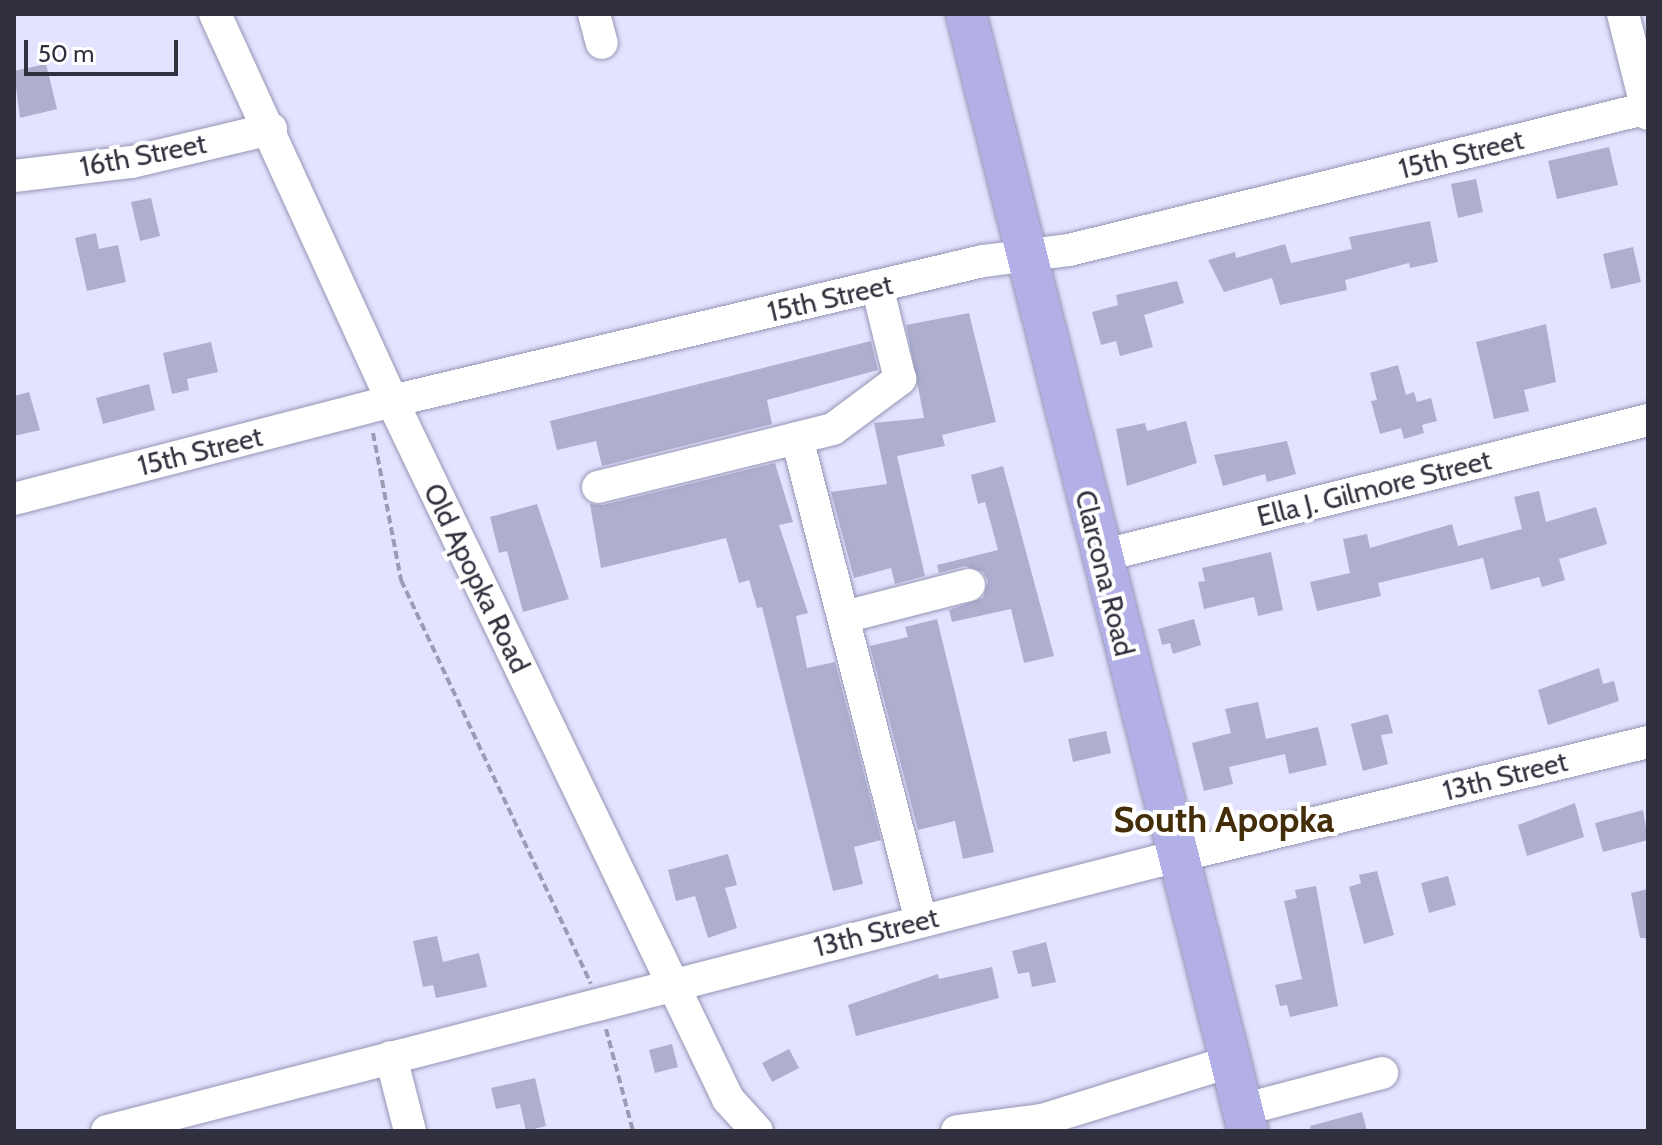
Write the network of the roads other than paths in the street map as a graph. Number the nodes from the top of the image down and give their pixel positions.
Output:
1 (215, 14) edge
2 (966, 14) edge
3 (1623, 14) edge
4 (1647, 110) edge
5 (271, 129) junction
6 (14, 176) edge
7 (1027, 255) junction
8 (877, 286) junction
9 (380, 404) junction
10 (1648, 420) edge
11 (797, 438) junction
12 (598, 487) dead end
13 (14, 499) edge
14 (1101, 556) junction
15 (969, 585) dead end
16 (844, 617) junction
17 (1648, 742) edge
18 (1175, 856) junction
19 (921, 920) junction
20 (673, 984) junction
21 (391, 1057) junction
22 (1229, 1062) junction
23 (1382, 1073) dead end
24 (1245, 1120) edge
25 (107, 1131) edge
26 (410, 1131) edge
27 (757, 1131) edge
28 (957, 1131) edge

1 - 5 street, Old Apopka Road
2 - 7 main road, Clarcona Road
3 - 4 street
4 - 7 street, 15th Street
5 - 6 street, 16th Street
5 - 9 street, Old Apopka Road
7 - 8 street, 15th Street
7 - 14 main road, Clarcona Road
8 - 9 street, 15th Street
8 - 11 street
9 - 13 street, 15th Street
9 - 20 street, Old Apopka Road
10 - 14 street, Ella J. Gilmore Street
11 - 12 street
11 - 16 street
14 - 18 main road, Clarcona Road
15 - 16 street
16 - 19 street
17 - 18 street, 13th Street
18 - 19 street, 13th Street
18 - 22 main road, Clarcona Road
19 - 20 street, 13th Street
20 - 21 street, 13th Street
20 - 27 street, Old Apopka Road
21 - 25 street, 13th Street
21 - 26 street
22 - 24 main road, Clarcona Road
22 - 28 street
23 - 24 street

